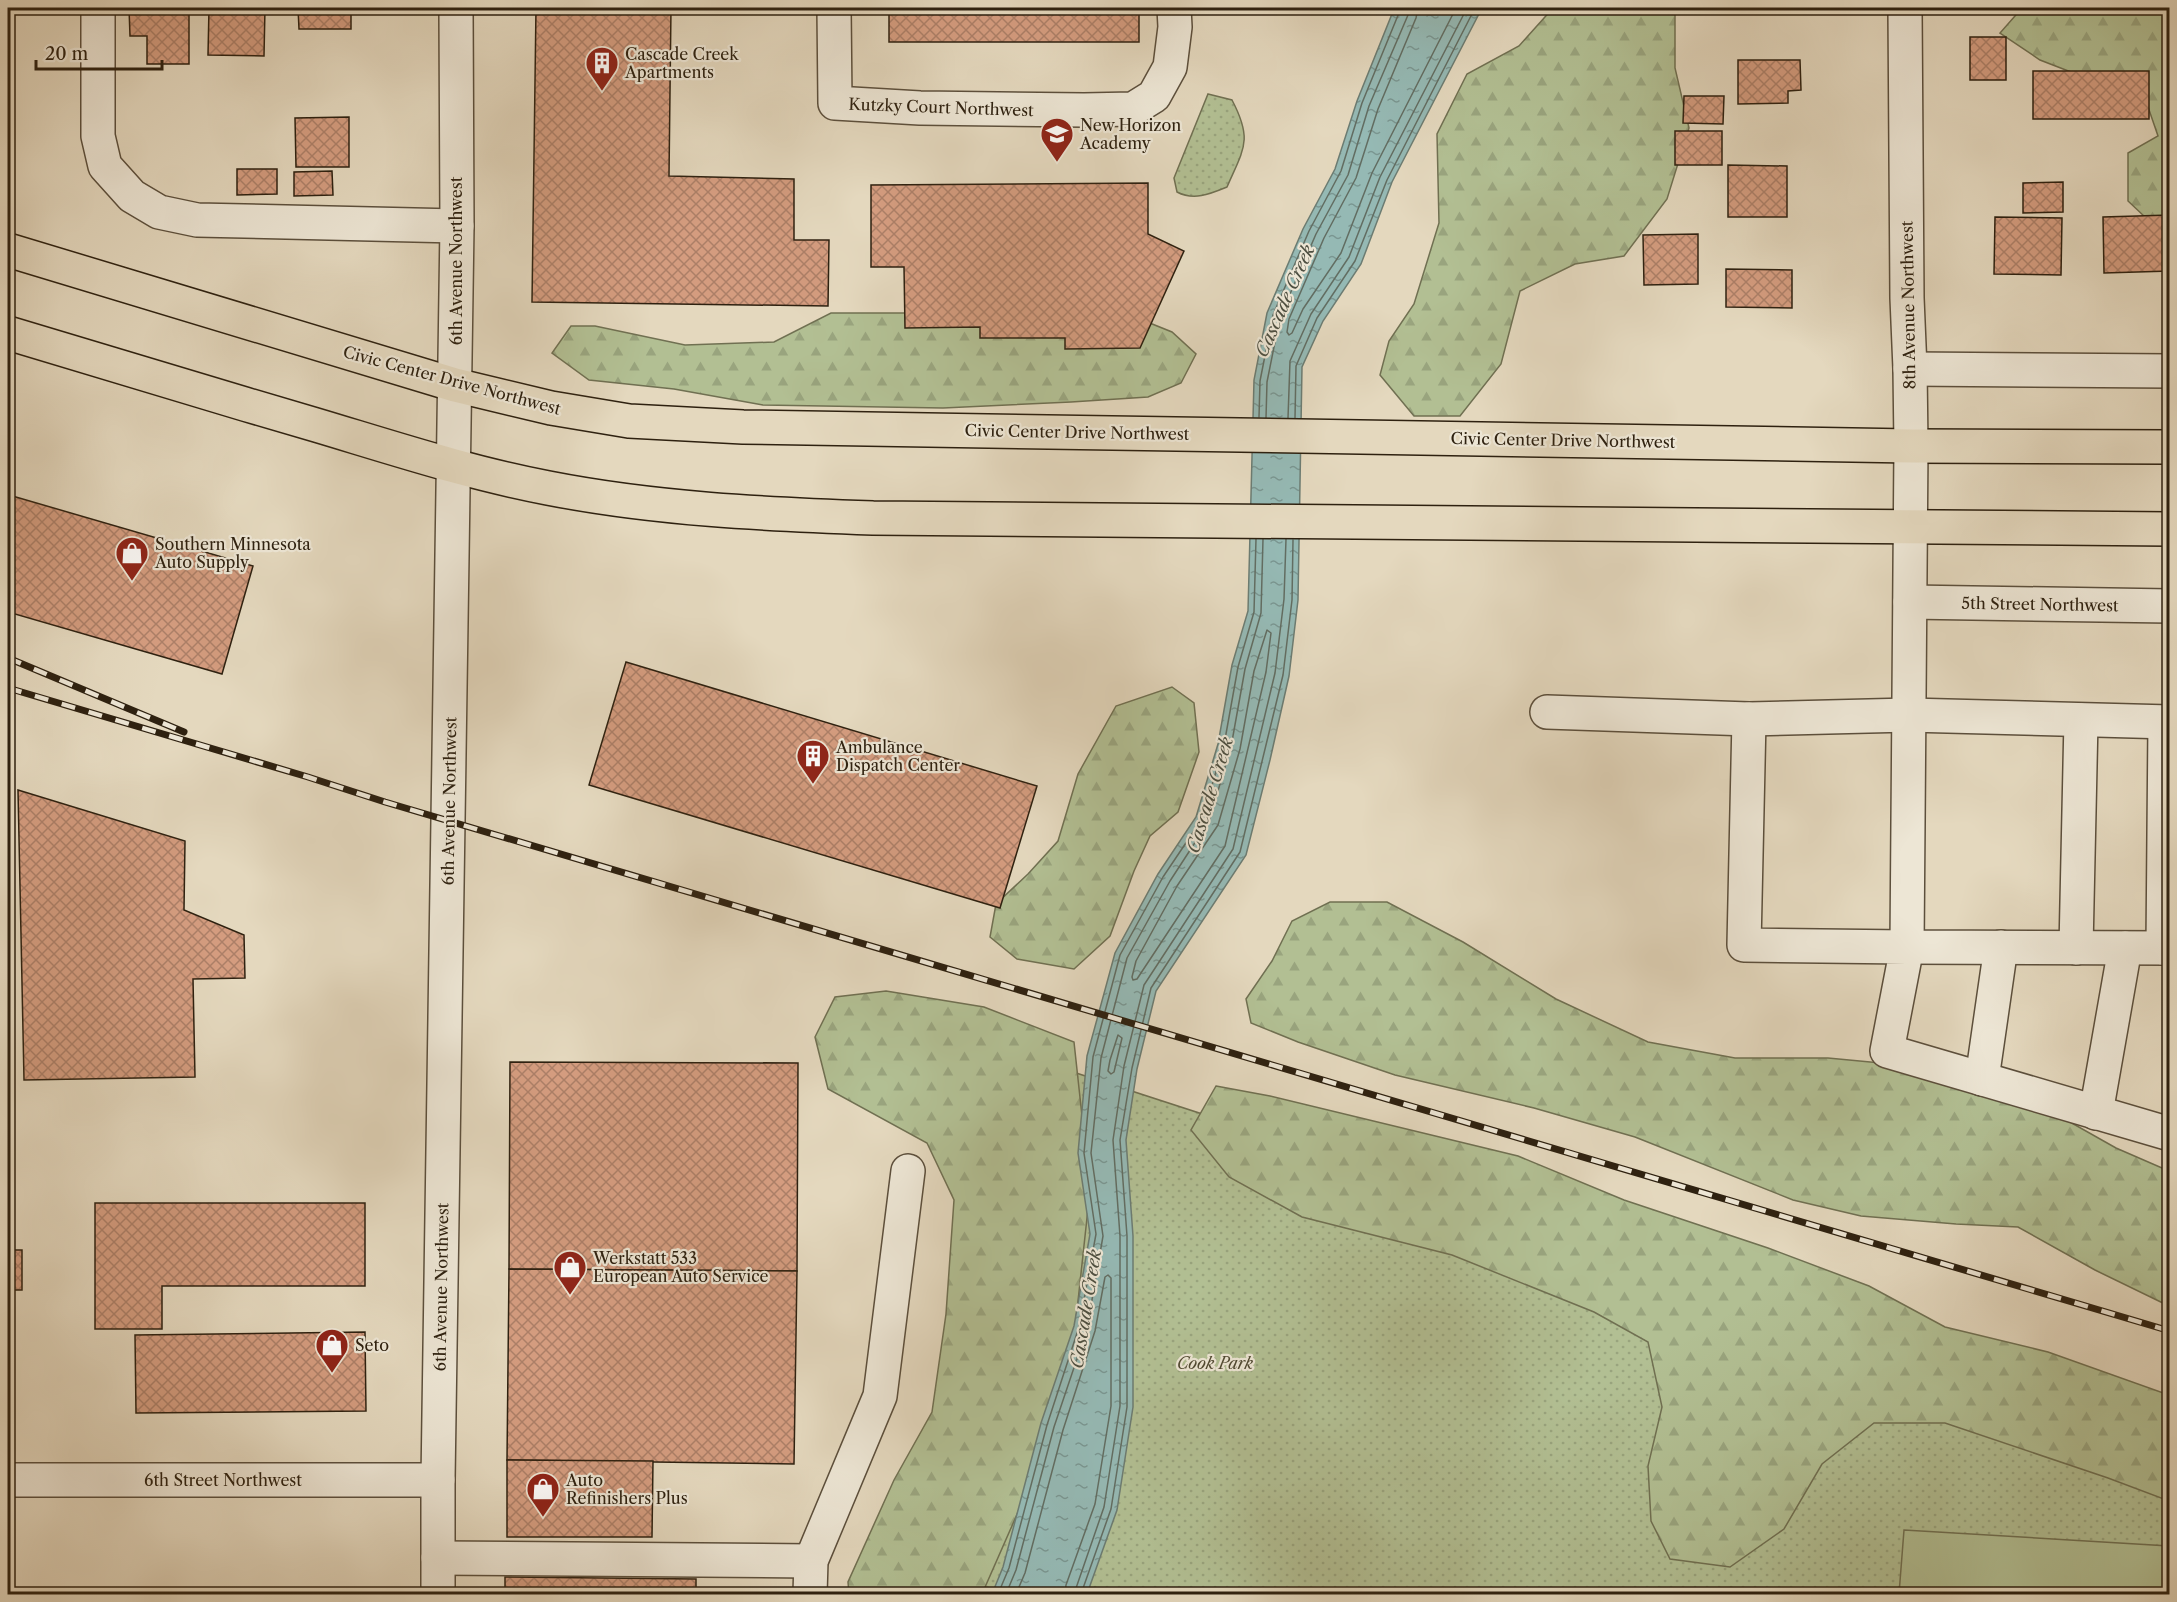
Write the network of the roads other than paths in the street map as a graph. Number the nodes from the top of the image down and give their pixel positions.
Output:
1 (98, 8) edge
2 (456, 8) edge
3 (834, 8) edge
4 (1174, 8) edge
5 (1905, 8) edge
6 (457, 226) junction
7 (8, 250) edge
8 (8, 333) edge
9 (1910, 369) junction
10 (2169, 371) edge
11 (455, 385) junction
12 (1911, 446) junction
13 (2169, 447) edge
14 (453, 466) junction
15 (1910, 526) junction
16 (2169, 529) edge
17 (1910, 602) junction
18 (2169, 606) edge
19 (1548, 712) dead end
20 (1909, 715) junction
21 (1749, 719) junction
22 (2081, 720) junction
23 (2167, 722) edge
24 (1907, 947) junction
25 (2001, 947) junction
26 (2076, 948) junction
27 (2125, 948) junction
28 (2166, 948) edge
29 (1982, 1079) junction
30 (2096, 1113) junction
31 (2169, 1134) edge
32 (908, 1171) dead end
33 (8, 1480) edge
34 (438, 1480) junction
35 (438, 1558) junction
36 (811, 1561) junction
37 (438, 1594) edge
38 (810, 1594) edge

1 - 6 street
2 - 6 street, 6th Avenue Northwest
3 - 4 street, Kutzky Court Northwest
5 - 9 street, 8th Avenue Northwest
6 - 11 street, 6th Avenue Northwest
7 - 11 main road, Civic Center Drive Northwest
8 - 14 main road
9 - 10 street
9 - 12 street, 8th Avenue Northwest
11 - 12 main road, Civic Center Drive Northwest
11 - 14 street, 6th Avenue Northwest
12 - 13 main road, Civic Center Drive Northwest
12 - 15 street, 8th Avenue Northwest
14 - 15 main road
14 - 34 street, 6th Avenue Northwest
15 - 16 main road
15 - 17 street, 8th Avenue Northwest
17 - 18 street, 5th Street Northwest
17 - 20 street, 8th Avenue Northwest
19 - 21 street
20 - 21 street
20 - 22 street
20 - 24 street, 8th Avenue Northwest
21 - 24 street
22 - 23 street
22 - 26 street
23 - 28 street
24 - 25 street
24 - 29 street, 8th Avenue Northwest
25 - 26 street
25 - 29 street
26 - 27 street
27 - 28 street
27 - 30 street
29 - 30 street
30 - 31 street
32 - 36 street
33 - 34 street, 6th Street Northwest
34 - 35 street, 6th Avenue Northwest
35 - 36 street
35 - 37 street, 6th Avenue Northwest
36 - 38 street

